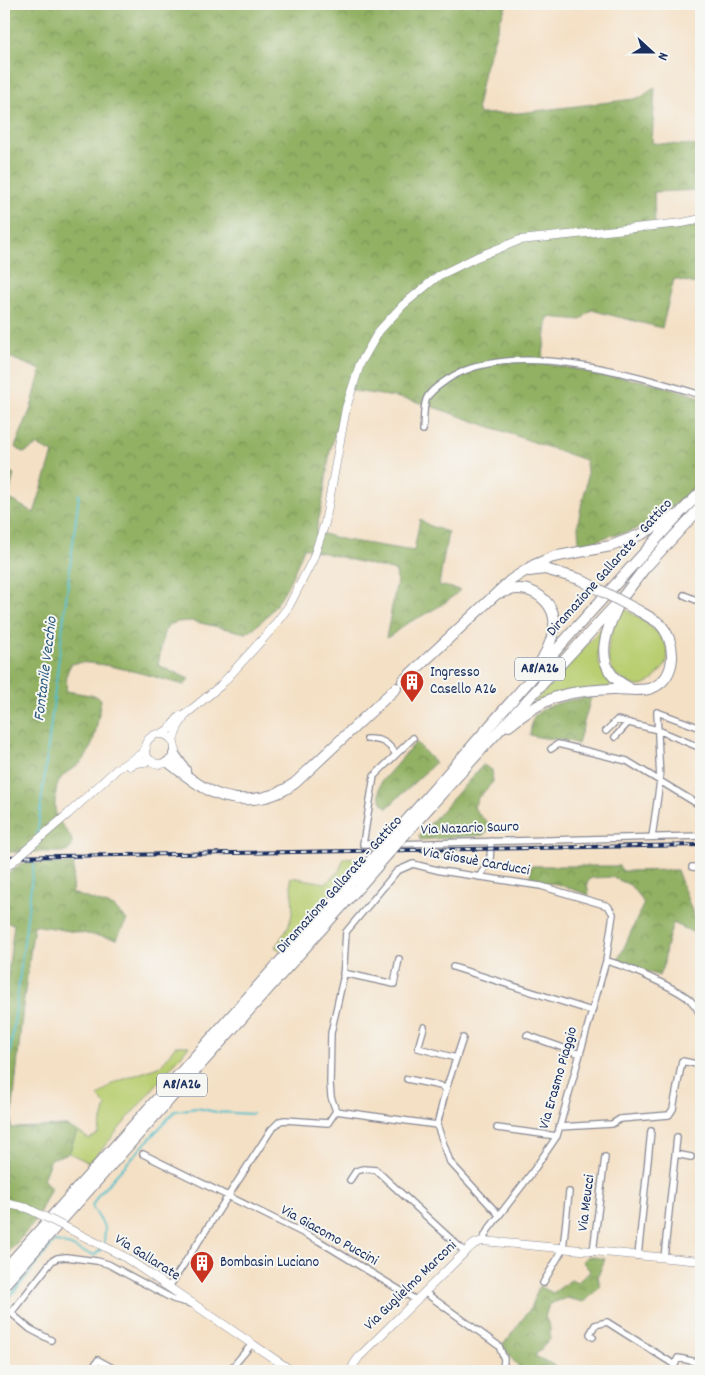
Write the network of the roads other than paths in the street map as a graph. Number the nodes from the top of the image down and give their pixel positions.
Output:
1 (701, 219) edge
2 (682, 223) junction
3 (701, 224) edge
4 (701, 395) edge
5 (423, 430) dead end
6 (701, 492) edge
7 (701, 507) edge
8 (683, 510) junction
9 (523, 572) junction
10 (495, 594) junction
11 (684, 594) dead end
12 (622, 598) junction
13 (701, 602) edge
14 (236, 667) junction
15 (630, 688) junction
16 (628, 723) junction
17 (701, 728) edge
18 (658, 730) junction
19 (606, 731) dead end
20 (161, 734) junction
21 (615, 736) dead end
22 (413, 738) dead end
23 (367, 739) dead end
24 (173, 740) junction
25 (478, 746) junction
26 (146, 748) junction
27 (701, 748) edge
28 (551, 750) dead end
29 (396, 754) junction
30 (171, 758) junction
31 (152, 761) junction
32 (660, 781) junction
33 (84, 800) junction
34 (701, 806) edge
35 (701, 836) edge
36 (652, 837) junction
37 (491, 841) junction
38 (692, 867) dead end
39 (4, 868) edge
40 (701, 868) edge
41 (479, 876) junction
42 (356, 884) junction
43 (399, 959) dead end
44 (606, 961) junction
45 (453, 967) dead end
46 (343, 973) junction
47 (592, 1011) junction
48 (701, 1018) edge
49 (424, 1027) dead end
50 (527, 1035) dead end
51 (463, 1038) dead end
52 (580, 1054) junction
53 (456, 1058) junction
54 (701, 1065) edge
55 (407, 1079) dead end
56 (446, 1089) junction
57 (336, 1111) junction
58 (437, 1125) junction
59 (559, 1127) junction
60 (497, 1128) dead end
61 (651, 1131) dead end
62 (556, 1136) junction
63 (677, 1136) dead end
64 (143, 1154) dead end
65 (675, 1154) junction
66 (605, 1157) dead end
67 (691, 1157) dead end
68 (350, 1180) dead end
69 (569, 1192) dead end
70 (227, 1196) junction
71 (4, 1203) edge
72 (499, 1215) junction
73 (482, 1241) junction
74 (563, 1249) junction
75 (465, 1252) junction
76 (593, 1252) junction
77 (638, 1256) junction
78 (664, 1258) junction
79 (701, 1262) edge
80 (4, 1270) edge
81 (543, 1283) dead end
82 (4, 1285) edge
83 (169, 1287) junction
84 (424, 1292) junction
85 (416, 1300) junction
86 (196, 1305) junction
87 (593, 1337) dead end
88 (51, 1340) dead end
89 (252, 1344) junction
90 (701, 1363) edge
91 (674, 1365) junction
92 (91, 1371) edge
93 (118, 1371) edge
94 (229, 1371) edge
95 (292, 1371) edge
96 (352, 1371) edge
97 (503, 1371) edge
98 (672, 1371) edge

1 - 2 street
2 - 3 street
2 - 14 street
4 - 5 street
6 - 8 highway, Diramazione Gallarate - Gattico / A8/A26
7 - 12 highway, Diramazione Gallarate - Gattico / A8/A26
8 - 9 highway
8 - 25 highway, Diramazione Gallarate - Gattico / A8/A26
9 - 10 highway
9 - 15 highway, bridge
10 - 25 highway
10 - 30 highway
11 - 13 street
12 - 15 highway
12 - 25 highway, Diramazione Gallarate - Gattico / A8/A26
14 - 20 street
14 - 24 street
15 - 25 highway
16 - 18 street
16 - 19 street
16 - 21 street
17 - 18 street
18 - 27 street
18 - 32 street
20 - 24 street
20 - 26 street
22 - 29 street, Via Nazario Sauro
23 - 29 street
24 - 30 street
25 - 42 highway, Diramazione Gallarate - Gattico / A8/A26, bridge
26 - 31 street
26 - 33 street
28 - 32 street
29 - 37 street, Via Nazario Sauro
30 - 31 street
31 - 33 street
32 - 34 street
32 - 36 street
33 - 39 street, bridge
35 - 36 street, Via Nazario Sauro
36 - 37 street, Via Nazario Sauro
37 - 41 street
38 - 40 street
41 - 44 street, Via Giosuè Carducci
41 - 46 street, Via Giosuè Carducci
42 - 80 highway, Diramazione Gallarate - Gattico / A8/A26
42 - 82 highway, Diramazione Gallarate - Gattico / A8/A26
43 - 46 street
44 - 47 street, Via Erasmo Piaggio
44 - 48 street
45 - 47 street
46 - 57 street, Via Giosuè Carducci
47 - 52 street, Via Erasmo Piaggio
49 - 53 street
50 - 52 street
51 - 53 street
52 - 59 street, Via Erasmo Piaggio
53 - 56 street
54 - 59 street
55 - 56 street
56 - 58 street
57 - 58 street
57 - 70 street
58 - 72 street
59 - 62 street, Via Erasmo Piaggio
60 - 62 street
61 - 77 street
62 - 72 street, Via Erasmo Piaggio
63 - 65 street
64 - 70 street, Via Giacomo Puccini
65 - 67 street
65 - 78 street
66 - 76 street, Via Meucci
68 - 75 street
69 - 74 street
70 - 83 street
70 - 85 street, Via Giacomo Puccini
71 - 83 street, Via Gallarate, bridge
72 - 73 street, Via Erasmo Piaggio
73 - 74 street
73 - 75 street, Via Guglielmo Marconi
74 - 76 street
74 - 81 street
75 - 84 street, Via Guglielmo Marconi
76 - 77 street
77 - 78 street
78 - 79 street
83 - 86 street, Via Gallarate
84 - 85 street, Via Guglielmo Marconi
84 - 97 street
85 - 96 street, Via Guglielmo Marconi
86 - 88 street
86 - 89 street, Via Gallarate
87 - 91 street
89 - 94 street
89 - 95 street, Via Gallarate
90 - 91 street
91 - 98 street
92 - 93 street

